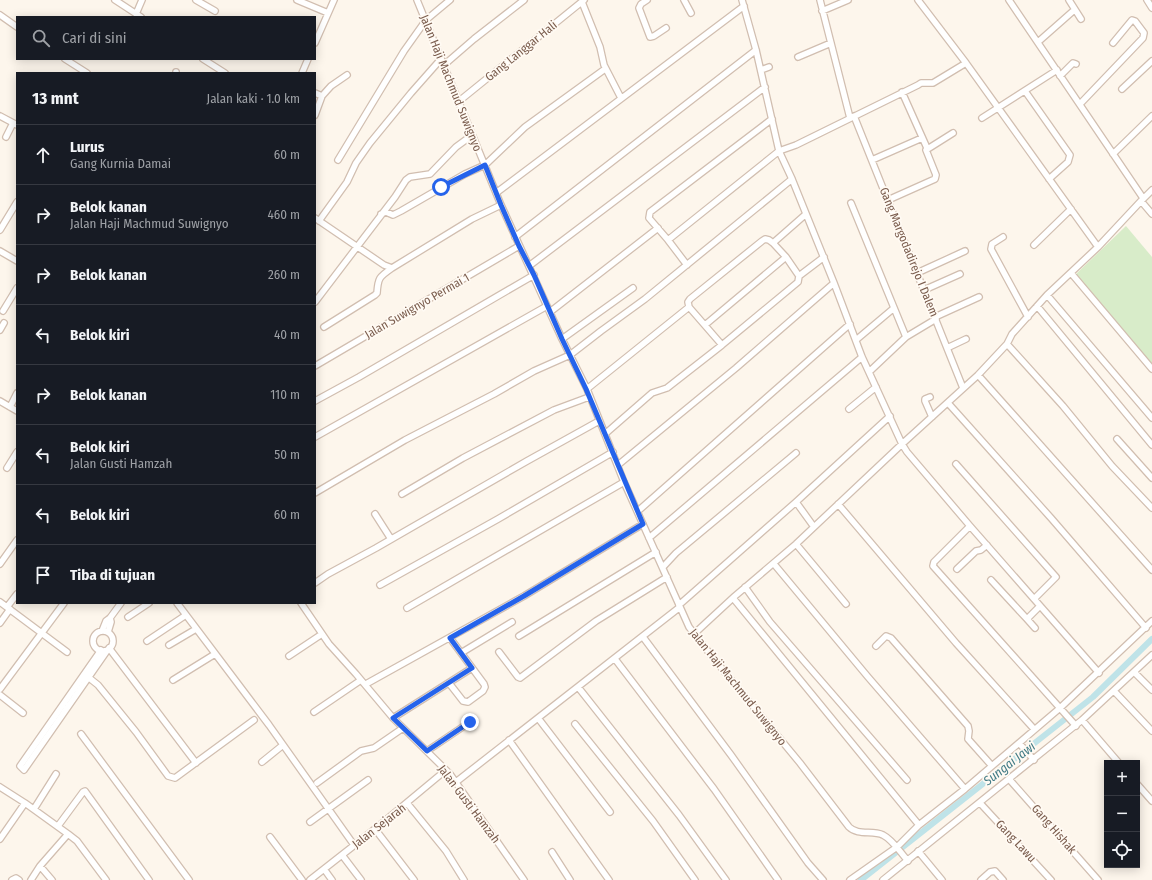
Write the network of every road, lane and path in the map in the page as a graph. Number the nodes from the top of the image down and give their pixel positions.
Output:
1 (115, 0) edge
2 (142, 0) edge
3 (196, 0) edge
4 (297, 0) edge
5 (334, 0) edge
6 (417, 0) edge
7 (450, 0) edge
8 (524, 0) edge
9 (647, 0) edge
10 (684, 0) edge
11 (742, 0) edge
12 (820, 0) edge
13 (848, 0) edge
14 (918, 0) edge
15 (1009, 0) edge
16 (1069, 0) edge
17 (1147, 0) edge
18 (583, 1) edge
19 (744, 6) junction
20 (1152, 8) edge
21 (215, 11) dead end
22 (822, 11) junction
23 (1072, 12) dead end
24 (328, 13) junction
25 (691, 14) dead end
26 (0, 15) edge
27 (138, 15) edge
28 (1081, 19) dead end
29 (426, 20) junction
30 (16, 26) edge
31 (666, 28) dead end
32 (316, 41) edge
33 (1038, 42) junction
34 (831, 43) junction
35 (1113, 44) dead end
36 (756, 50) junction
37 (798, 57) dead end
38 (441, 59) junction
39 (67, 60) edge
40 (205, 60) edge
41 (308, 60) edge
42 (1152, 61) edge
43 (966, 63) junction
44 (1076, 64) dead end
45 (444, 66) junction
46 (769, 67) dead end
47 (606, 69) junction
48 (761, 70) junction
49 (1056, 70) junction
50 (85, 72) edge
51 (223, 72) edge
52 (302, 72) edge
53 (347, 75) dead end
54 (1060, 76) junction
55 (765, 87) junction
56 (1122, 89) dead end
57 (1025, 91) junction
58 (902, 92) junction
59 (316, 93) edge
60 (322, 96) junction
61 (621, 98) junction
62 (458, 102) junction
63 (1080, 104) junction
64 (998, 108) junction
65 (316, 112) edge
66 (0, 116) edge
67 (1152, 116) edge
68 (852, 117) junction
69 (982, 118) dead end
70 (772, 119) junction
71 (15, 124) edge
72 (953, 133) dead end
73 (471, 136) junction
74 (6, 137) dead end
75 (922, 138) junction
76 (927, 148) junction
77 (779, 151) junction
78 (1113, 154) junction
79 (338, 160) dead end
80 (872, 160) junction
81 (485, 165) junction
82 (792, 179) junction
83 (1049, 179) junction
84 (1152, 190) edge
85 (496, 193) junction
86 (1142, 199) junction
87 (888, 200) junction
88 (851, 203) dead end
89 (16, 204) edge
90 (501, 205) junction
91 (1071, 209) junction
92 (381, 214) junction
93 (806, 214) junction
94 (1152, 214) edge
95 (317, 219) edge
96 (658, 228) junction
97 (0, 230) edge
98 (1003, 236) dead end
99 (515, 237) junction
100 (668, 240) junction
101 (773, 243) junction
102 (1034, 244) dead end
103 (357, 246) junction
104 (519, 246) junction
105 (1098, 247) junction
106 (0, 251) edge
107 (964, 251) dead end
108 (824, 257) junction
109 (786, 258) junction
110 (16, 260) edge
111 (687, 265) junction
112 (529, 266) junction
113 (392, 268) junction
114 (917, 273) junction
115 (1071, 273) junction
116 (960, 274) dead end
117 (534, 275) junction
118 (799, 276) junction
119 (834, 283) junction
120 (632, 288) dead end
121 (16, 290) edge
122 (924, 290) junction
123 (1046, 295) junction
124 (979, 297) dead end
125 (316, 301) edge
126 (547, 306) junction
127 (1037, 306) junction
128 (689, 307) junction
129 (894, 308) junction
130 (3, 311) dead end
131 (550, 312) junction
132 (1028, 317) junction
133 (936, 318) junction
134 (4, 323) dead end
135 (850, 324) junction
136 (705, 325) junction
137 (324, 327) dead end
138 (0, 330) edge
139 (906, 338) junction
140 (562, 339) junction
141 (966, 339) dead end
142 (856, 340) junction
143 (1007, 344) junction
144 (722, 345) junction
145 (947, 348) junction
146 (570, 355) junction
147 (862, 356) junction
148 (316, 365) edge
149 (1152, 370) edge
150 (869, 372) junction
151 (978, 376) junction
152 (876, 388) junction
153 (963, 388) junction
154 (586, 389) junction
155 (16, 395) edge
156 (589, 397) junction
157 (930, 397) dead end
158 (316, 400) edge
159 (0, 401) edge
160 (948, 403) junction
161 (10, 407) junction
162 (849, 409) dead end
163 (16, 410) edge
164 (890, 416) junction
165 (932, 417) junction
166 (1152, 418) edge
167 (599, 421) junction
168 (605, 434) junction
169 (316, 436) edge
170 (1117, 439) dead end
171 (902, 444) junction
172 (1152, 445) edge
173 (613, 452) junction
174 (796, 453) dead end
175 (16, 454) edge
176 (956, 464) dead end
177 (618, 465) junction
178 (7, 468) dead end
179 (1152, 478) edge
180 (624, 482) junction
181 (316, 492) edge
182 (402, 494) dead end
183 (796, 502) junction
184 (838, 504) junction
185 (1152, 508) edge
186 (638, 511) junction
187 (374, 514) dead end
188 (643, 524) junction
189 (970, 526) junction
190 (814, 527) junction
191 (650, 538) junction
192 (391, 539) junction
193 (16, 541) edge
194 (796, 544) junction
195 (987, 545) junction
196 (656, 552) junction
197 (0, 564) edge
198 (774, 564) junction
199 (664, 568) junction
200 (957, 569) dead end
201 (1152, 570) edge
202 (667, 577) junction
203 (991, 580) dead end
204 (316, 582) edge
205 (380, 585) dead end
206 (746, 588) junction
207 (16, 596) edge
208 (733, 598) junction
209 (1034, 599) junction
210 (0, 602) edge
211 (63, 604) edge
212 (120, 604) edge
213 (148, 604) edge
214 (178, 604) edge
215 (302, 604) edge
216 (846, 604) dead end
217 (679, 606) junction
218 (1040, 606) junction
219 (9, 608) junction
220 (407, 608) dead end
221 (186, 615) junction
222 (128, 617) dead end
223 (1027, 619) junction
224 (1152, 621) edge
225 (512, 622) dead end
226 (0, 623) edge
227 (1035, 628) dead end
228 (1146, 628) junction
229 (196, 629) junction
230 (105, 632) junction
231 (42, 633) junction
232 (695, 633) junction
233 (322, 634) junction
234 (519, 636) dead end
235 (643, 637) junction
236 (450, 638) junction
237 (147, 641) dead end
238 (169, 646) dead end
239 (876, 646) dead end
240 (109, 648) junction
241 (101, 650) junction
242 (67, 652) dead end
243 (499, 652) dead end
244 (461, 653) junction
245 (215, 654) junction
246 (1152, 655) edge
247 (289, 656) dead end
248 (615, 659) junction
249 (472, 668) junction
250 (1098, 672) junction
251 (1134, 672) junction
252 (88, 677) junction
253 (173, 680) dead end
254 (363, 682) junction
255 (449, 683) junction
256 (578, 687) junction
257 (0, 689) edge
258 (1152, 690) edge
259 (1114, 691) junction
260 (0, 694) edge
261 (70, 698) junction
262 (1062, 710) junction
263 (314, 712) dead end
264 (23, 713) dead end
265 (393, 718) junction
266 (538, 718) junction
267 (254, 720) dead end
268 (1082, 720) junction
269 (470, 722) dead end
270 (575, 724) dead end
271 (1074, 724) junction
272 (403, 728) junction
273 (1034, 729) junction
274 (1152, 731) edge
275 (81, 734) dead end
276 (509, 740) junction
277 (1019, 744) junction
278 (283, 746) junction
279 (427, 751) junction
280 (1034, 760) junction
281 (1116, 760) edge
282 (262, 762) dead end
283 (196, 763) junction
284 (992, 766) junction
285 (446, 770) junction
286 (56, 774) dead end
287 (1009, 779) junction
288 (368, 780) dead end
289 (907, 780) dead end
290 (456, 782) junction
291 (316, 783) dead end
292 (0, 787) edge
293 (1140, 787) edge
294 (966, 788) junction
295 (1152, 801) edge
296 (25, 803) junction
297 (980, 803) junction
298 (407, 804) junction
299 (34, 809) junction
300 (328, 809) junction
301 (610, 812) dead end
302 (310, 822) dead end
303 (920, 825) junction
304 (58, 826) junction
305 (375, 829) junction
306 (68, 834) junction
307 (270, 836) dead end
308 (0, 839) edge
309 (354, 845) junction
310 (897, 847) junction
311 (918, 851) junction
312 (552, 852) dead end
313 (342, 855) junction
314 (906, 859) junction
315 (40, 866) junction
316 (324, 869) junction
317 (12, 880) edge
318 (19, 880) edge
319 (31, 880) edge
320 (52, 880) edge
321 (106, 880) edge
322 (149, 880) edge
323 (189, 880) edge
324 (302, 880) edge
325 (310, 880) edge
326 (332, 880) edge
327 (361, 880) edge
328 (414, 880) edge
329 (464, 880) edge
330 (524, 880) edge
331 (570, 880) edge
332 (609, 880) edge
333 (695, 880) edge
334 (726, 880) edge
335 (778, 880) edge
336 (824, 880) edge
337 (850, 880) edge
338 (883, 880) edge
339 (942, 880) edge
340 (981, 880) edge
341 (1003, 880) edge
342 (1051, 880) edge
343 (1098, 880) edge

1 - 27 street
2 - 27 street
3 - 21 street
4 - 24 street
5 - 24 street
6 - 29 street, Jalan Haji Machmud Suwignyo
7 - 29 street
8 - 45 street
9 - 31 street
10 - 25 street
11 - 19 street
12 - 22 street, Gang Margodadirejo I Dalem
13 - 22 street
14 - 43 street
15 - 33 street
16 - 28 street
17 - 20 street
18 - 47 street
18 - 62 street, Gang Langgar Hali
19 - 36 street
19 - 61 street
22 - 34 street, Gang Margodadirejo I Dalem
23 - 33 street
24 - 32 street
26 - 30 street
29 - 38 street, Jalan Haji Machmud Suwignyo
29 - 79 street
33 - 49 street
34 - 37 street
34 - 68 street, Gang Margodadirejo I Dalem
35 - 63 street
36 - 48 street
36 - 99 street
38 - 45 street, Jalan Haji Machmud Suwignyo
38 - 95 street
39 - 50 street
40 - 51 street
41 - 52 street
42 - 56 street
43 - 58 street
43 - 64 street
44 - 54 street
45 - 62 street, Jalan Haji Machmud Suwignyo
46 - 48 street
47 - 61 street
47 - 81 street
48 - 55 street
49 - 54 street
49 - 57 street
53 - 60 street
54 - 63 street
55 - 70 street
55 - 112 street
57 - 64 street
57 - 83 street
58 - 68 street
58 - 75 street
59 - 60 street
60 - 65 street
61 - 85 street
62 - 73 street, Jalan Haji Machmud Suwignyo
63 - 78 street
64 - 69 street
64 - 83 street
66 - 71 street
67 - 78 street
68 - 77 street
68 - 80 street, Gang Margodadirejo I Dalem
70 - 77 street
70 - 96 street
71 - 74 street
72 - 76 street
73 - 81 street, Jalan Haji Machmud Suwignyo
73 - 92 street
75 - 76 street
75 - 80 street
76 - 87 street
77 - 82 street
77 - 100 street
78 - 86 street
80 - 87 street, Gang Margodadirejo I Dalem
81 - 85 street, Jalan Haji Machmud Suwignyo
81 - 92 street
82 - 93 street
82 - 111 street
83 - 91 street
84 - 86 street
85 - 90 street, Jalan Haji Machmud Suwignyo
86 - 94 street
86 - 105 street
87 - 114 street, Gang Margodadirejo I Dalem
88 - 129 street
89 - 97 street
90 - 99 street, Jalan Haji Machmud Suwignyo
90 - 113 street
91 - 102 street
91 - 105 street
92 - 103 street
93 - 101 street
93 - 108 street
95 - 103 street
96 - 100 street
96 - 131 street
98 - 132 street
99 - 104 street, Jalan Haji Machmud Suwignyo
100 - 111 street
101 - 109 street
101 - 128 street
103 - 113 street
103 - 125 street
104 - 112 street, Jalan Haji Machmud Suwignyo
104 - 148 street, Jalan Suwignyo Permai 1
105 - 115 street
106 - 110 street
107 - 114 street
108 - 118 street
108 - 119 street
109 - 118 street
109 - 136 street
111 - 146 street
112 - 117 street, Jalan Haji Machmud Suwignyo
113 - 137 street
114 - 122 street, Gang Margodadirejo I Dalem
115 - 123 street
115 - 149 street
116 - 122 street
117 - 126 street, Jalan Haji Machmud Suwignyo
117 - 158 street
118 - 144 street
119 - 135 street
119 - 177 street
120 - 140 street
121 - 130 street
122 - 133 street, Gang Margodadirejo I Dalem
123 - 127 street
123 - 166 street
124 - 133 street
126 - 131 street, Jalan Haji Machmud Suwignyo
126 - 169 street
127 - 132 street
127 - 172 street
128 - 136 street
128 - 154 street
129 - 139 street
129 - 142 street
131 - 140 street, Jalan Haji Machmud Suwignyo
132 - 143 street
133 - 139 street
133 - 145 street, Gang Margodadirejo I Dalem
134 - 138 street
135 - 142 street
135 - 186 street
136 - 144 street
139 - 150 street
140 - 146 street, Jalan Haji Machmud Suwignyo
141 - 145 street
142 - 147 street
143 - 151 street
143 - 185 street
144 - 168 street
145 - 153 street, Gang Margodadirejo I Dalem
146 - 154 street, Jalan Haji Machmud Suwignyo
146 - 181 street
147 - 150 street
147 - 191 street
150 - 152 street
151 - 153 street
151 - 201 street
152 - 162 street
152 - 164 street
153 - 160 street
154 - 156 street, Jalan Haji Machmud Suwignyo
155 - 161 street
156 - 167 street, Jalan Haji Machmud Suwignyo
156 - 182 street
157 - 165 street
159 - 161 street
160 - 165 street
160 - 228 street
161 - 163 street
164 - 171 street
164 - 183 street
165 - 171 street
167 - 168 street, Jalan Haji Machmud Suwignyo
167 - 192 street
168 - 173 street, Jalan Haji Machmud Suwignyo
170 - 179 street
171 - 184 street
171 - 189 street
173 - 177 street, Jalan Haji Machmud Suwignyo
173 - 205 street
174 - 199 street
175 - 178 street
176 - 209 street
177 - 180 street, Jalan Haji Machmud Suwignyo
180 - 186 street, Jalan Haji Machmud Suwignyo
180 - 220 street
183 - 190 street
183 - 217 street
184 - 190 street
184 - 273 street
186 - 188 street, Jalan Haji Machmud Suwignyo
187 - 192 street
188 - 191 street, Jalan Haji Machmud Suwignyo
188 - 236 street
189 - 195 street
189 - 262 street
190 - 194 street
191 - 196 street, Jalan Haji Machmud Suwignyo
192 - 204 street
193 - 197 street
194 - 198 street
194 - 216 street
195 - 200 street
195 - 209 street
196 - 199 street, Jalan Haji Machmud Suwignyo
196 - 234 street
198 - 206 street
198 - 294 street
199 - 202 street, Jalan Haji Machmud Suwignyo
202 - 217 street, Jalan Haji Machmud Suwignyo
202 - 243 street
203 - 223 street
206 - 208 street
206 - 289 street
207 - 219 street
208 - 232 street
208 - 303 street
209 - 218 street
210 - 219 street
211 - 231 street
212 - 230 street
213 - 222 street
214 - 221 street
215 - 233 street, Jalan Gusti Hamzah
217 - 232 street, Jalan Haji Machmud Suwignyo
217 - 235 street
218 - 223 street
218 - 250 street
219 - 226 street
219 - 231 street
221 - 229 street
221 - 237 street
223 - 227 street
224 - 228 street
225 - 244 street
228 - 250 street
229 - 238 street
229 - 245 street
230 - 240 street
230 - 241 street
231 - 242 street
231 - 257 street
232 - 310 street, Jalan Haji Machmud Suwignyo
233 - 247 street
233 - 254 street, Jalan Gusti Hamzah
235 - 248 street
235 - 336 street
236 - 244 street
236 - 254 street
239 - 284 street
240 - 241 street
240 - 252 street
240 - 283 street
241 - 261 street
244 - 249 street
245 - 253 street
245 - 278 street
246 - 251 street
248 - 256 street
248 - 335 street
249 - 255 street
249 - 255 street
250 - 262 street
251 - 258 street
251 - 259 street
252 - 261 street
252 - 283 street
254 - 263 street
254 - 265 street, Jalan Gusti Hamzah
255 - 265 street
256 - 266 street
256 - 334 street
259 - 268 street
259 - 274 street
260 - 264 street
261 - 261 street
262 - 271 street
262 - 273 street
265 - 272 street, Jalan Gusti Hamzah
266 - 276 street
266 - 301 street
267 - 283 street
268 - 271 street
268 - 281 street
269 - 279 street
270 - 333 street
271 - 280 street
272 - 279 street, Jalan Gusti Hamzah
272 - 291 street
273 - 277 street
275 - 323 street
276 - 290 street
276 - 332 street
277 - 280 street
277 - 284 street
278 - 282 street
278 - 300 street
279 - 285 street, Jalan Gusti Hamzah
280 - 287 street
284 - 294 street
285 - 290 street, Jalan Gusti Hamzah
285 - 298 street, Jalan Sejarah
286 - 299 street
287 - 297 street
287 - 343 street, Gang Hishak
288 - 300 street
290 - 330 street, Jalan Gusti Hamzah
292 - 296 street
293 - 295 street
294 - 303 street
296 - 299 street
296 - 308 street
297 - 311 street
297 - 342 street, Gang Lawu
298 - 305 street, Jalan Sejarah
298 - 329 street
299 - 304 street
300 - 302 street
300 - 309 street
303 - 310 street
304 - 306 street
304 - 322 street
305 - 309 street, Jalan Sejarah
305 - 328 street
306 - 315 street
306 - 321 street
307 - 324 street
309 - 313 street, Jalan Sejarah
310 - 314 street, Jalan Haji Machmud Suwignyo
310 - 337 street
311 - 314 street
311 - 339 street
312 - 331 street
313 - 316 street, Jalan Sejarah
313 - 327 street
314 - 338 street
315 - 319 street
315 - 320 street
316 - 325 street, Jalan Sejarah
316 - 326 street
317 - 318 street
340 - 341 street

